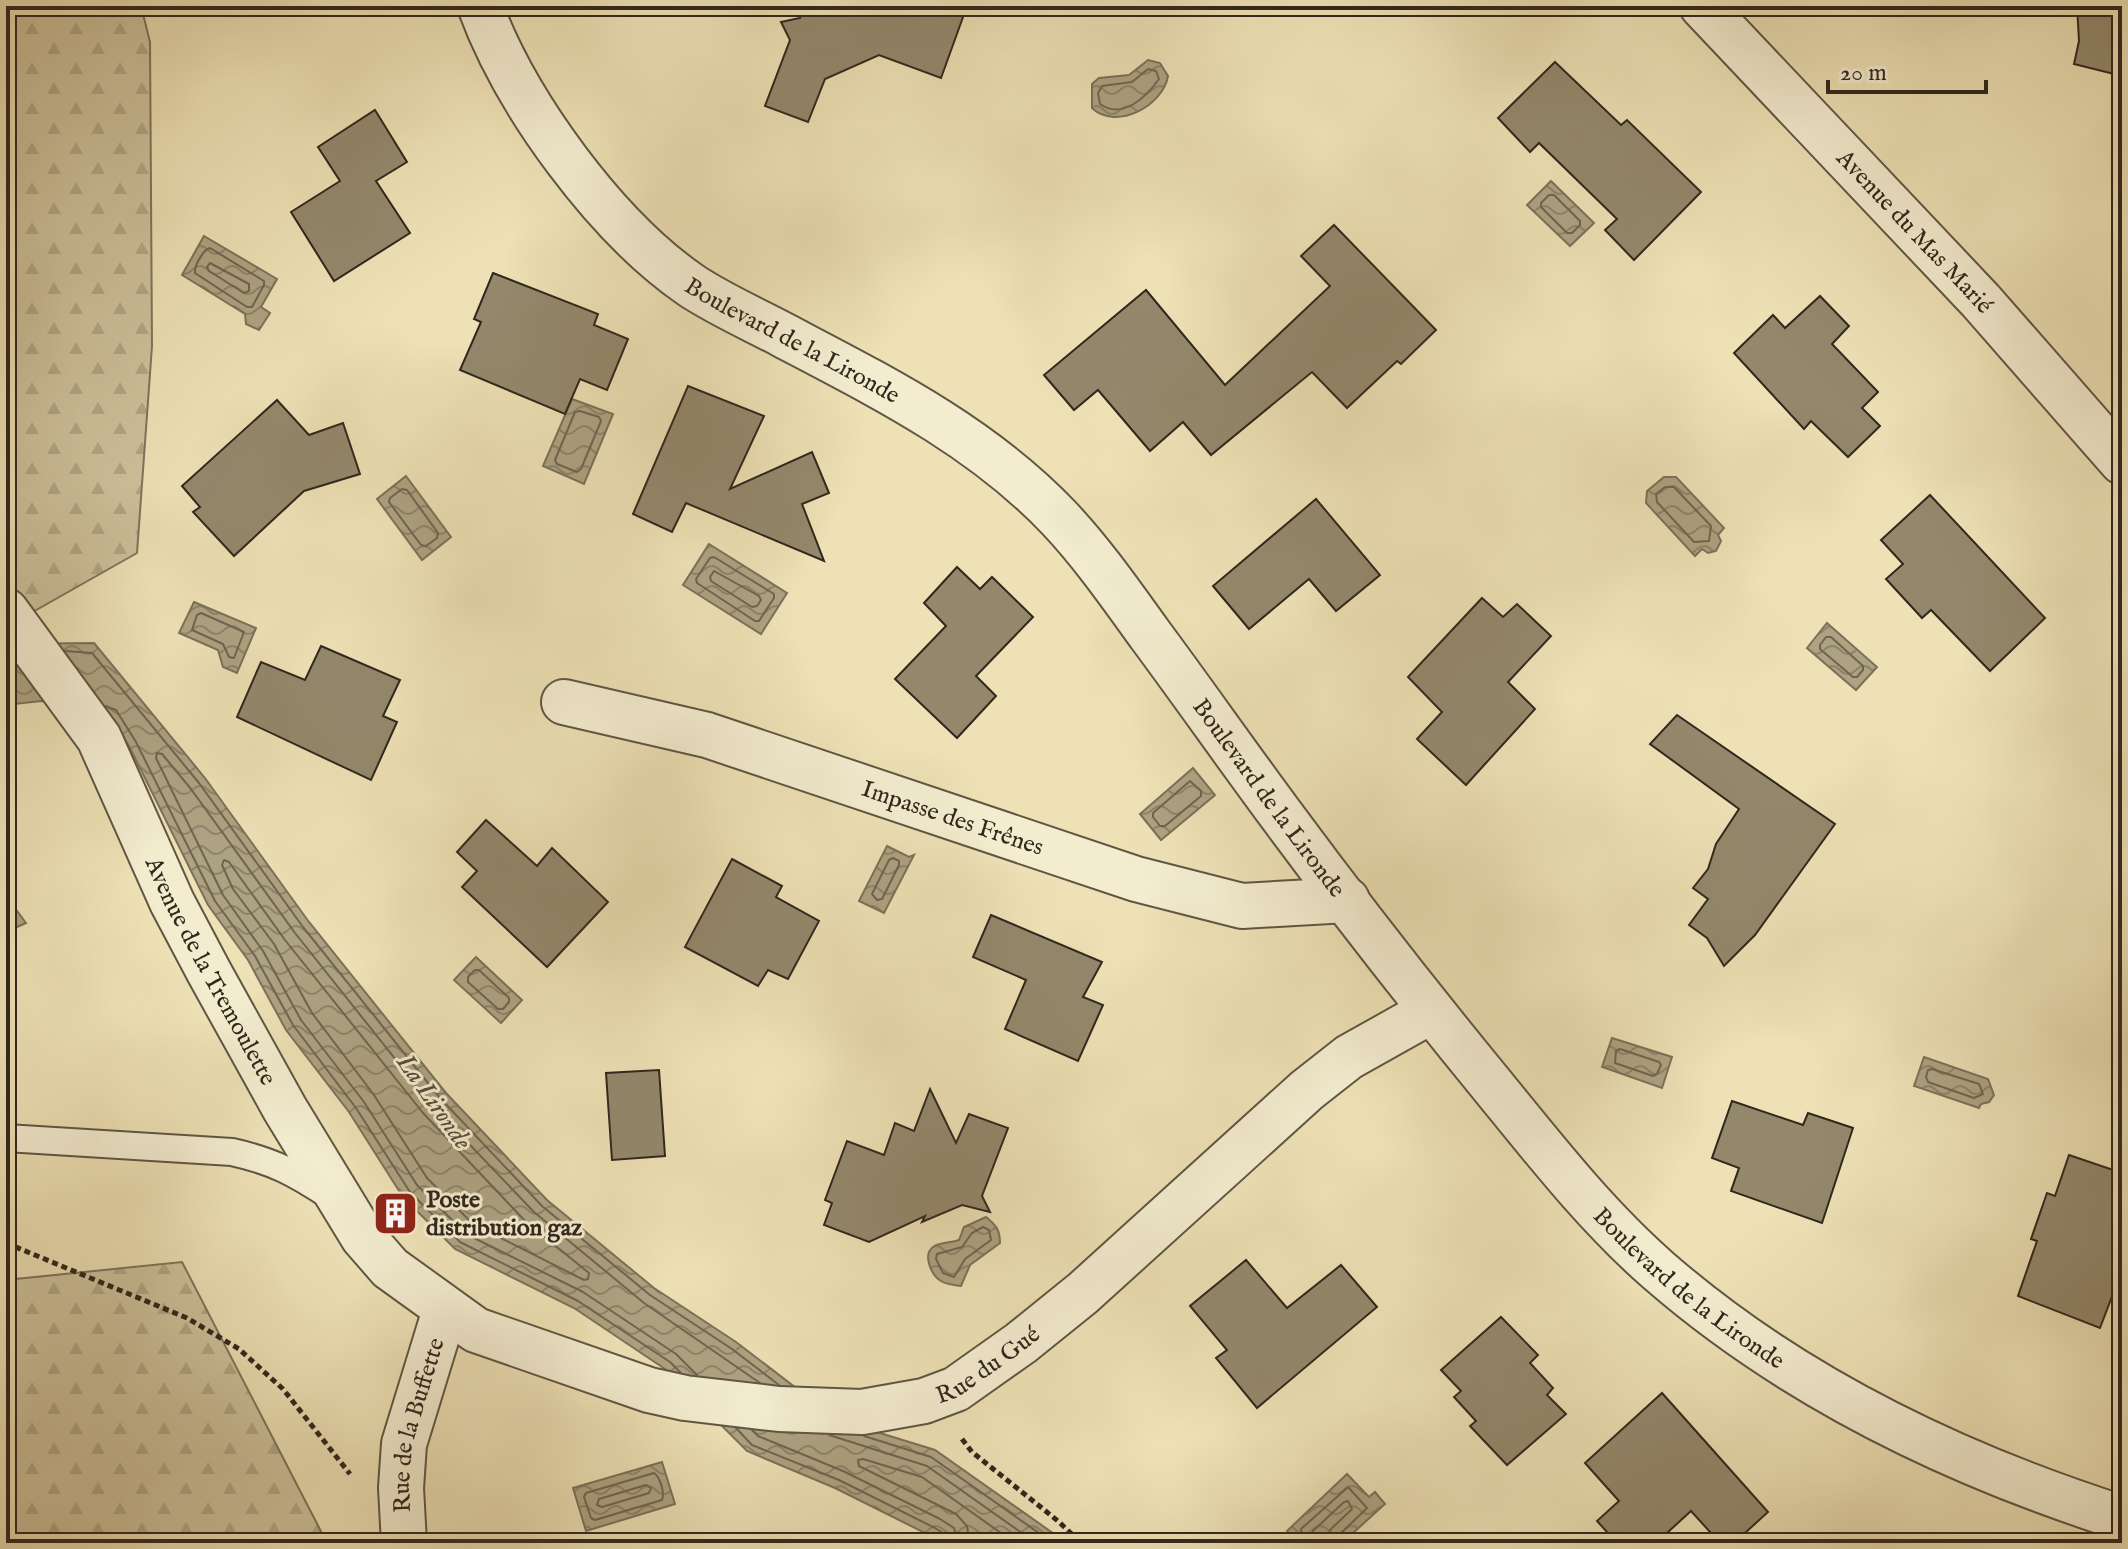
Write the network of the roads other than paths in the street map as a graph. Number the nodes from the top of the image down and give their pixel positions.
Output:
1 (480, 6) edge
2 (1702, 6) edge
3 (2122, 462) edge
4 (11, 617) edge
5 (564, 702) dead end
6 (1347, 900) junction
7 (1431, 1011) junction
8 (6, 1138) edge
9 (343, 1204) junction
10 (445, 1310) junction
11 (2122, 1518) edge
12 (404, 1543) edge

1 - 6 street, Boulevard de la Lironde
2 - 3 street, Avenue du Mas Marié
4 - 9 street, Avenue de la Tremoulette
5 - 6 street, Impasse des Frênes
6 - 7 street, Boulevard de la Lironde
7 - 10 street, Rue du Gué
7 - 11 street, Boulevard de la Lironde
8 - 9 lane
9 - 10 street, Avenue de la Tremoulette
10 - 12 street, Rue de la Buffette

